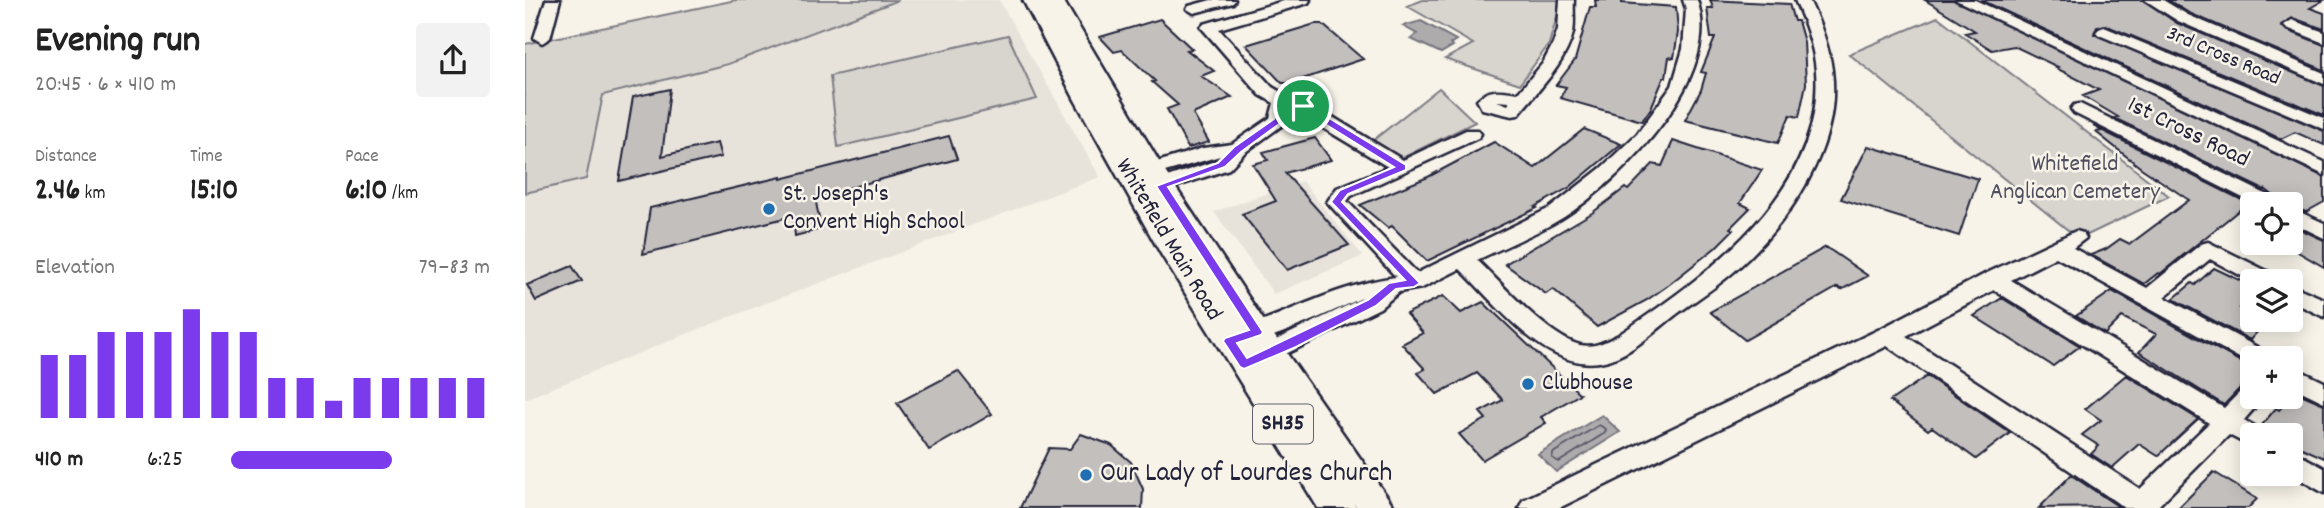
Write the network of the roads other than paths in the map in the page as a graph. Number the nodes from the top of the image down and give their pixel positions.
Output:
1 (553, 0) edge
2 (1033, 0) edge
3 (1053, 0) edge
4 (1229, 0) edge
5 (1254, 0) edge
6 (1303, 0) edge
7 (1567, 0) edge
8 (1690, 0) edge
9 (1802, 0) edge
10 (1965, 0) edge
11 (2152, 0) edge
12 (1197, 13) edge
13 (2292, 25) dead end
14 (2104, 32) dead end
15 (542, 38) dead end
16 (2324, 38) edge
17 (2324, 79) edge
18 (1521, 99) dead end
19 (1283, 101) junction
20 (2080, 109) dead end
21 (2324, 124) edge
22 (1472, 134) dead end
23 (1402, 167) junction
24 (2324, 169) edge
25 (1157, 178) junction
26 (2247, 192) edge
27 (2303, 219) edge
28 (2321, 227) edge
29 (1464, 259) junction
30 (2247, 269) edge
31 (1993, 279) junction
32 (1404, 284) junction
33 (2303, 298) edge
34 (2147, 299) junction
35 (2324, 309) edge
36 (1888, 335) junction
37 (1250, 347) junction
38 (2240, 348) edge
39 (2303, 382) edge
40 (2324, 393) edge
41 (2240, 409) edge
42 (2229, 422) junction
43 (2240, 429) edge
44 (2303, 469) edge
45 (2324, 482) edge
46 (2144, 506) edge
47 (1338, 508) edge
48 (1377, 508) edge
49 (1533, 508) edge

1 - 15 street
2 - 37 main road, Whitefield Main Road / SH35
3 - 25 main road, Whitefield Main Road / SH35
4 - 12 street
5 - 12 street
6 - 12 street
7 - 18 street
8 - 29 street
9 - 29 street
10 - 24 street
11 - 17 street, 3rd Cross Road
12 - 19 street
13 - 16 street
14 - 21 street, 3rd Cross Road
19 - 23 street
19 - 25 street
20 - 26 street, 1st Cross Road
22 - 23 street
23 - 32 street
25 - 37 main road, Whitefield Main Road / SH35
27 - 28 street
29 - 32 street
30 - 34 street
31 - 34 street
31 - 36 street
31 - 42 street
32 - 37 street
33 - 35 street
34 - 38 street
36 - 46 street
36 - 49 street
37 - 47 main road, Whitefield Main Road / SH35
37 - 48 main road, Whitefield Main Road / SH35
39 - 40 street
41 - 42 street
42 - 43 street
42 - 46 street
44 - 45 street

